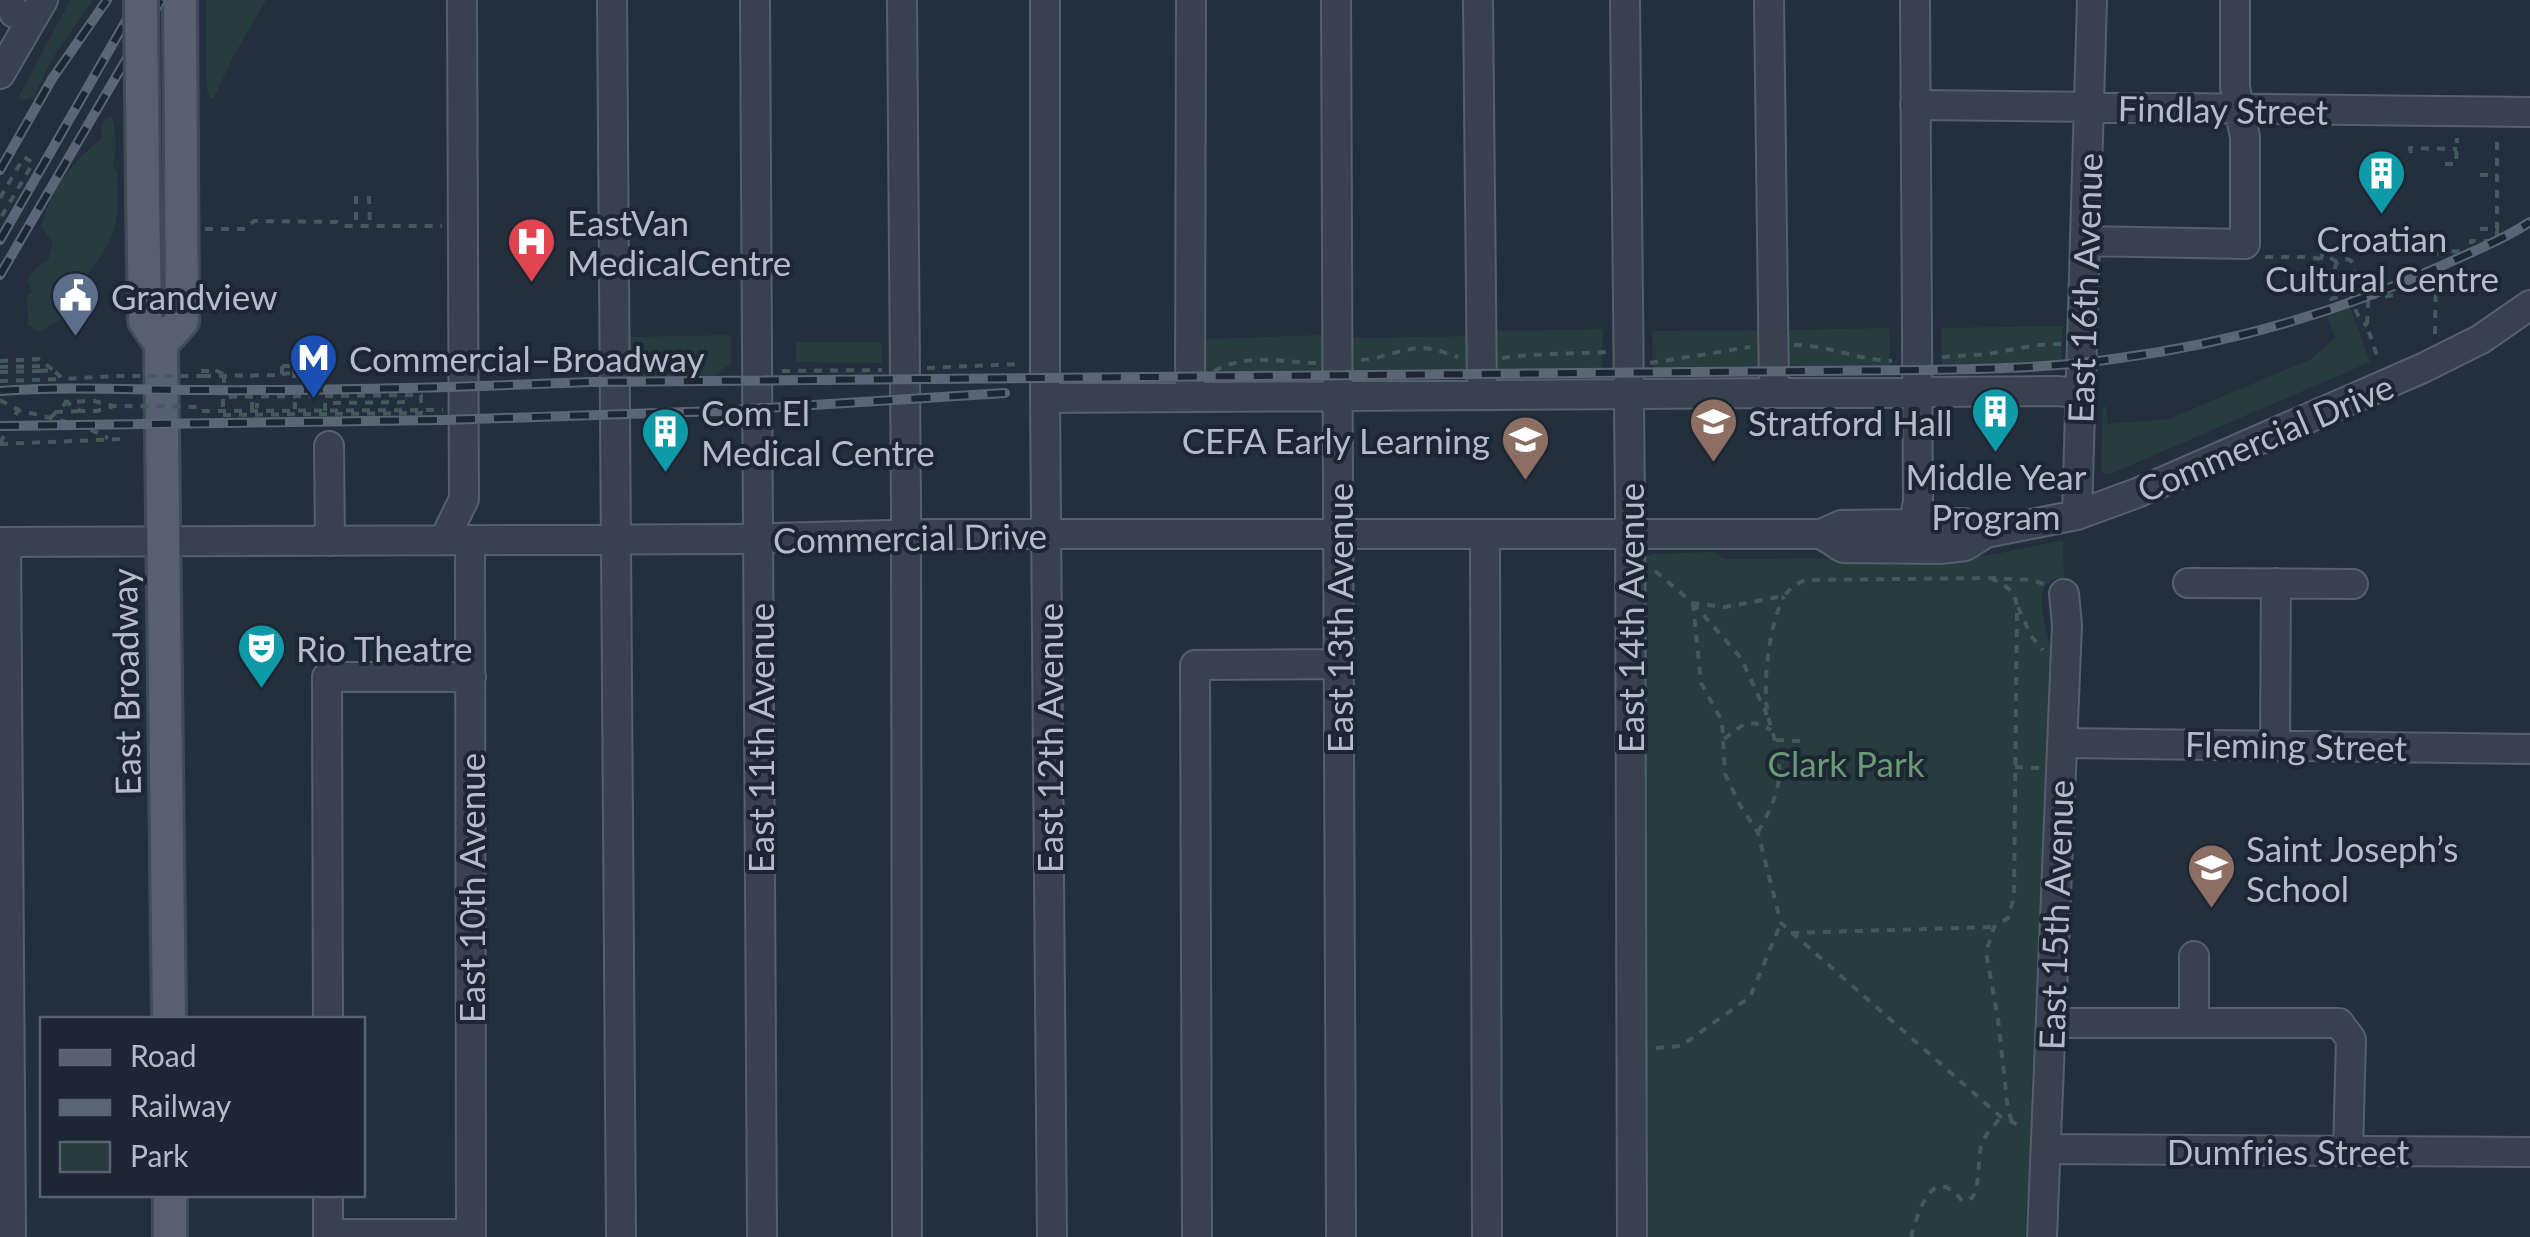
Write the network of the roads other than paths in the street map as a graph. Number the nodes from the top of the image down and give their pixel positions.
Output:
1 (43, 0) edge
2 (141, 0) edge
3 (180, 0) edge
4 (462, 0) edge
5 (612, 0) edge
6 (756, 0) edge
7 (902, 0) edge
8 (1045, 0) edge
9 (1190, 0) edge
10 (1336, 0) edge
11 (1478, 0) edge
12 (1625, 0) edge
13 (1770, 0) edge
14 (1914, 0) edge
15 (2092, 0) edge
16 (2235, 0) edge
17 (0, 74) edge
18 (1915, 105) junction
19 (2089, 108) junction
20 (2240, 109) junction
21 (2530, 112) edge
22 (2085, 241) junction
23 (2530, 305) edge
24 (161, 344) junction
25 (1774, 391) junction
26 (1917, 391) junction
27 (1628, 392) junction
28 (1190, 393) junction
29 (1482, 394) junction
30 (2080, 394) junction
31 (1338, 395) junction
32 (1044, 398) junction
33 (329, 446) dead end
34 (2077, 515) junction
35 (1914, 523) junction
36 (1986, 533) junction
37 (1486, 534) junction
38 (1630, 534) junction
39 (1821, 534) junction
40 (906, 535) junction
41 (1047, 535) junction
42 (1339, 536) junction
43 (760, 539) junction
44 (330, 540) junction
45 (457, 540) junction
46 (616, 540) junction
47 (164, 541) junction
48 (3, 542) edge
49 (2188, 583) dead end
50 (2276, 584) junction
51 (2353, 584) dead end
52 (2064, 594) road end
53 (1339, 664) junction
54 (470, 677) junction
55 (2062, 743) junction
56 (2275, 744) junction
57 (2530, 749) edge
58 (2194, 956) dead end
59 (168, 1017) edge
60 (328, 1017) edge
61 (2051, 1022) junction
62 (2194, 1022) junction
63 (2046, 1149) junction
64 (2348, 1151) junction
65 (2530, 1152) edge
66 (170, 1197) edge
67 (328, 1197) edge
68 (328, 1236) edge
69 (472, 1236) edge
70 (11, 1237) edge
71 (170, 1237) edge
72 (621, 1237) edge
73 (762, 1237) edge
74 (907, 1237) edge
75 (1052, 1237) edge
76 (1198, 1237) edge
77 (1341, 1237) edge
78 (1488, 1237) edge
79 (1632, 1237) edge
80 (2042, 1237) edge

1 - 17 street
2 - 24 main road, East Broadway, bridge
3 - 24 main road, East Broadway
4 - 45 street, East 10th Avenue
5 - 46 street
6 - 43 street, East 11th Avenue
7 - 40 street
8 - 32 street, East 12th Avenue
9 - 28 street
10 - 31 street, East 13th Avenue
11 - 29 street
12 - 27 street, East 14th Avenue
13 - 25 street
14 - 18 street
15 - 19 street, East 16th Avenue
16 - 20 street
18 - 19 street, Findlay Street
18 - 26 street
19 - 20 street, Findlay Street
19 - 22 street, East 16th Avenue
20 - 21 street, Findlay Street
20 - 22 street
22 - 30 street, East 16th Avenue
23 - 34 street, Commercial Drive
24 - 47 main road, East Broadway
25 - 26 street
25 - 27 street
26 - 30 street
26 - 35 street
27 - 29 street
27 - 38 street, East 14th Avenue
28 - 31 street
28 - 32 street
29 - 31 street
30 - 34 street, East 16th Avenue
31 - 42 street, East 13th Avenue
32 - 41 street, East 12th Avenue
33 - 44 street
34 - 36 street, Commercial Drive
35 - 36 street, Commercial Drive
35 - 39 street, Commercial Drive
36 - 39 street, Commercial Drive
37 - 38 street, Commercial Drive
37 - 42 street, Commercial Drive
37 - 78 street
38 - 39 street, Commercial Drive
38 - 79 street, East 14th Avenue
40 - 41 street, Commercial Drive
40 - 43 street, Commercial Drive
40 - 74 street
41 - 42 street, Commercial Drive
41 - 75 street, East 12th Avenue
42 - 53 street, East 13th Avenue
43 - 46 street, Commercial Drive
43 - 73 street, East 11th Avenue
44 - 45 street, Commercial Drive
44 - 47 street, Commercial Drive
45 - 46 street, Commercial Drive
45 - 54 street, East 10th Avenue
46 - 72 street
47 - 48 street, Commercial Drive
47 - 59 main road, East Broadway
48 - 70 street
49 - 50 street
50 - 51 street
50 - 56 street
52 - 55 street, East 15th Avenue
53 - 76 street
53 - 77 street, East 13th Avenue
54 - 60 street
54 - 69 street, East 10th Avenue
55 - 56 street, Fleming Street
55 - 61 street, East 15th Avenue
56 - 57 street, Fleming Street
58 - 62 street
61 - 62 street
61 - 63 street, East 15th Avenue
62 - 64 street
63 - 64 street, Dumfries Street
63 - 80 street, East 15th Avenue
64 - 65 street, Dumfries Street
66 - 71 main road
67 - 68 street
68 - 69 street

